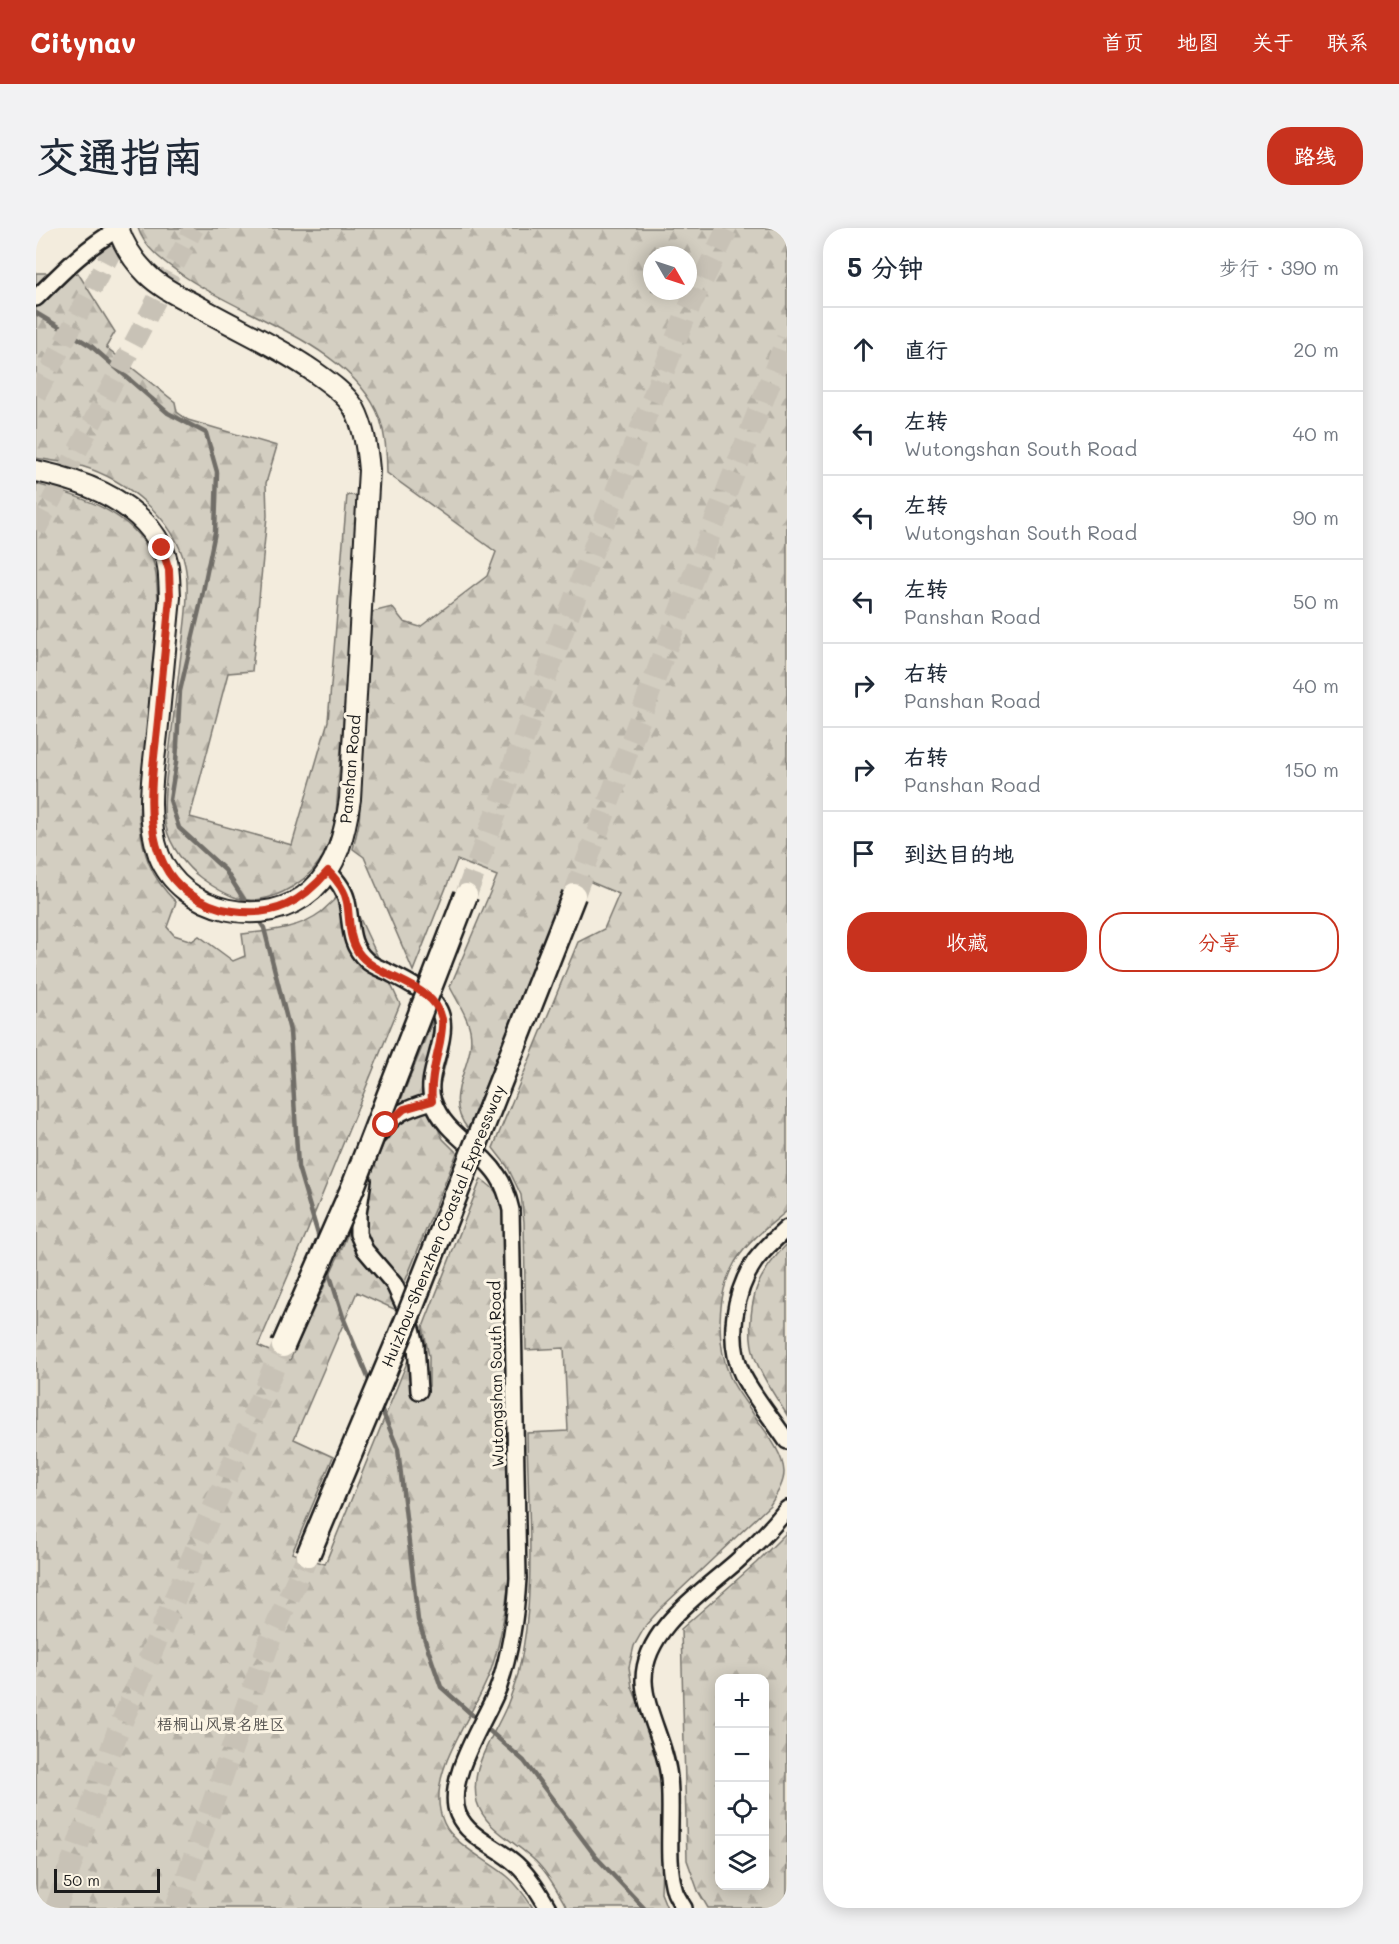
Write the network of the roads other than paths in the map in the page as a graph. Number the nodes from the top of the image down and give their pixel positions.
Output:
1 (118, 229) edge
2 (36, 298) edge
3 (36, 471) edge
4 (328, 871) junction
5 (466, 895) tunnel mouth
6 (574, 895) tunnel mouth
7 (432, 1101) junction
8 (787, 1228) edge
9 (283, 1346) tunnel mouth
10 (419, 1391) dead end
11 (787, 1440) edge
12 (787, 1509) edge
13 (308, 1555) tunnel mouth
14 (548, 1908) edge
15 (684, 1908) edge

1 - 2 street
1 - 4 main road, Panshan Road
3 - 4 main road, Panshan Road
4 - 7 street
5 - 9 highway, bridge
6 - 13 highway, Huizhou-Shenzhen Coastal Expressway, bridge
7 - 10 street
7 - 14 street, Wutongshan South Road
8 - 11 street
12 - 15 street

